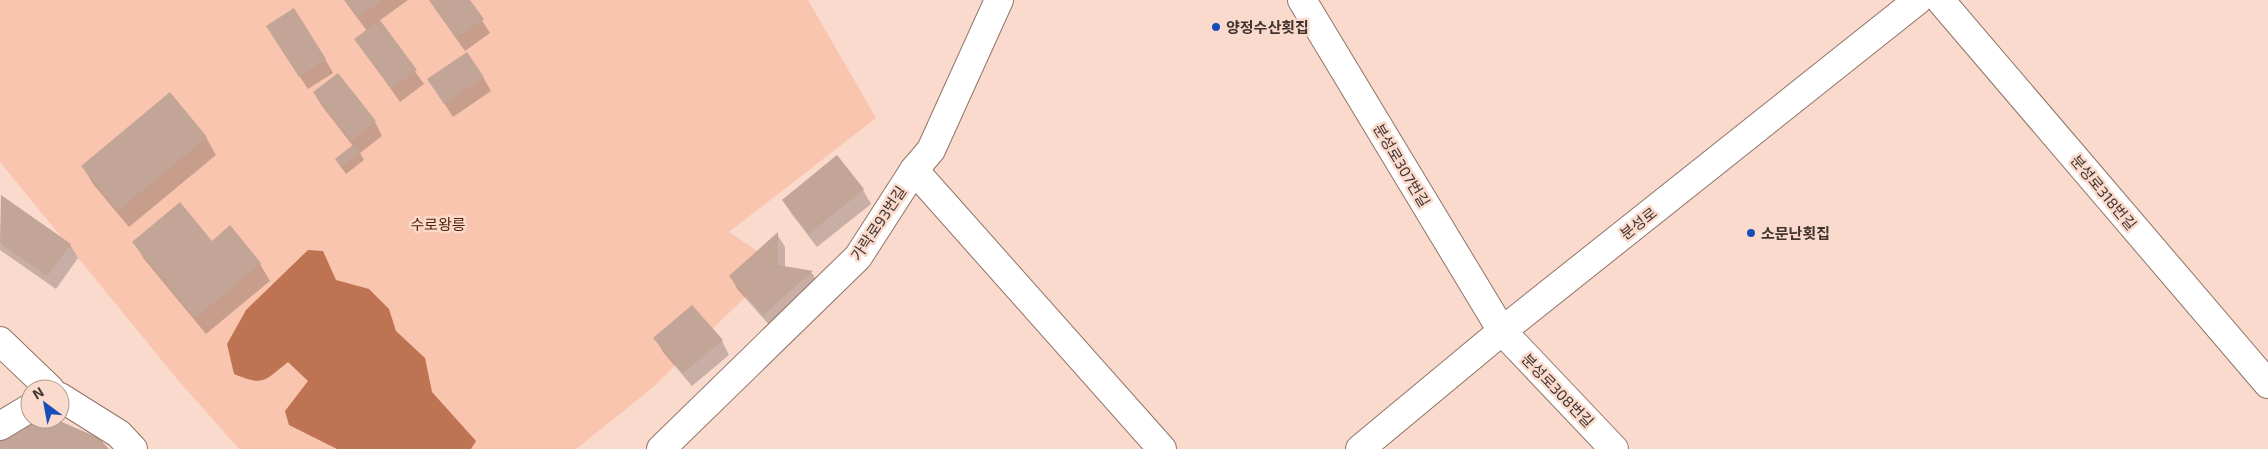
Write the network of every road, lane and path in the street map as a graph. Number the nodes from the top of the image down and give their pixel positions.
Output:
1 (999, 0) edge
2 (1302, 0) edge
3 (1918, 0) edge
4 (1940, 0) edge
5 (914, 170) junction
6 (1502, 331) junction
7 (0, 341) edge
8 (40, 379) edge
9 (2268, 384) edge
10 (70, 403) edge
11 (20, 414) edge
12 (0, 426) edge
13 (133, 449) edge
14 (661, 449) edge
15 (1162, 449) edge
16 (1360, 449) edge
17 (1614, 449) edge

1 - 5 street, 가락로93번길
2 - 6 street, 분성로307번길
3 - 6 street, 분성로
4 - 9 street, 분성로318번길
5 - 14 street, 가락로93번길
5 - 15 street
6 - 16 street, 분성로
6 - 17 street, 분성로308번길
7 - 8 street
10 - 13 street
11 - 12 street

